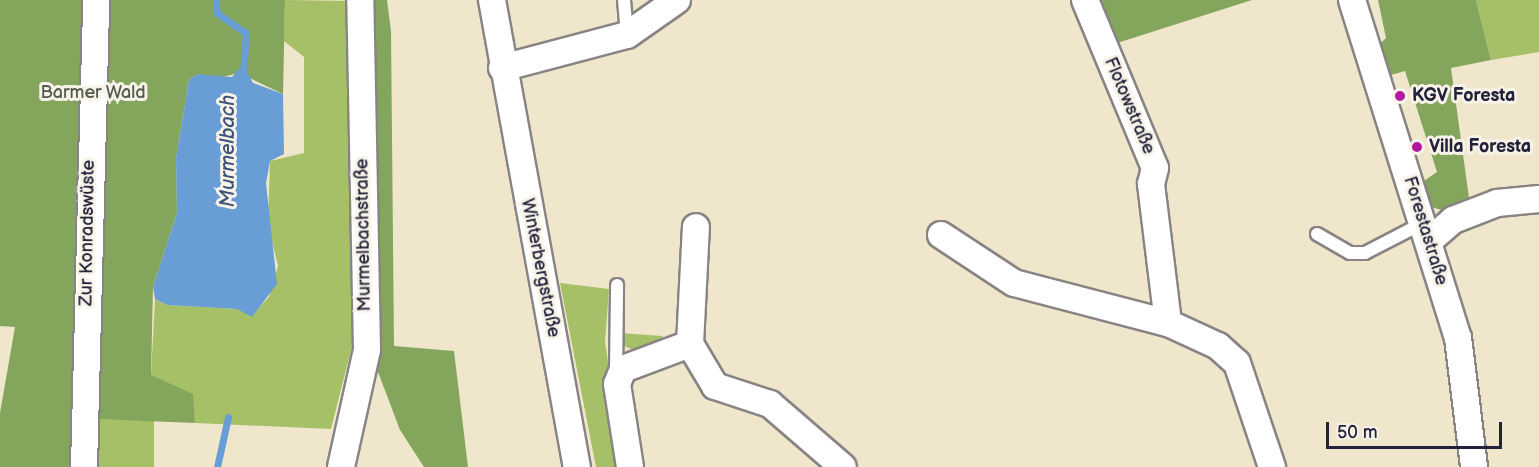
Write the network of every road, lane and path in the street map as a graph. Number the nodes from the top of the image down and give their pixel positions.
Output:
1 (96, 0) edge
2 (360, 0) edge
3 (492, 0) edge
4 (624, 0) edge
5 (677, 0) edge
6 (1085, 0) edge
7 (1352, 0) edge
8 (627, 35) junction
9 (502, 68) junction
10 (1539, 199) edge
11 (696, 227) dead end
12 (1426, 232) junction
13 (1317, 234) dead end
14 (942, 235) dead end
15 (617, 285) dead end
16 (1168, 323) junction
17 (690, 344) junction
18 (617, 384) junction
19 (84, 467) edge
20 (341, 467) edge
21 (578, 467) edge
22 (630, 467) edge
23 (843, 467) edge
24 (1272, 467) edge
25 (1474, 467) edge

1 - 19 street, Zur Konradswüste
2 - 20 street, Murmelbachstraße
3 - 9 street, Winterbergstraße
4 - 8 lane
5 - 8 street
6 - 16 street, Flotowstraße
7 - 12 street, Forestastraße
8 - 9 street
9 - 21 street, Winterbergstraße
10 - 12 street
11 - 17 street
12 - 13 lane
12 - 25 street, Forestastraße
14 - 16 street
15 - 18 lane
16 - 24 street
17 - 18 street
17 - 23 street
18 - 22 street

